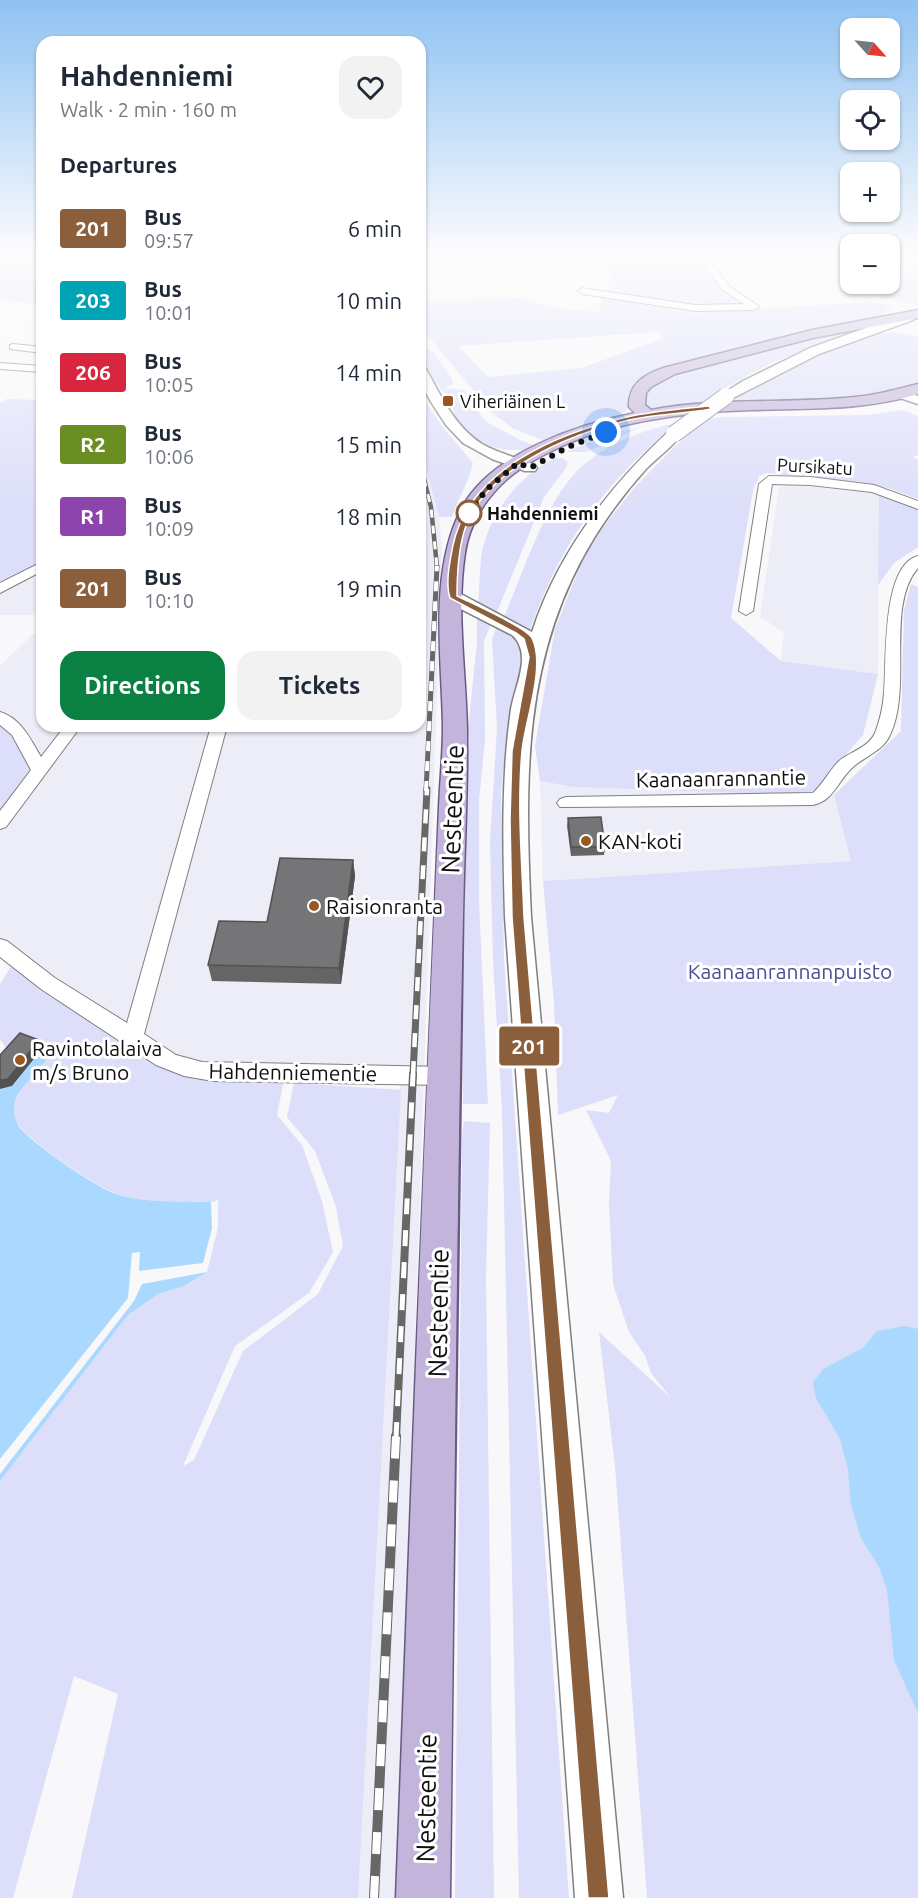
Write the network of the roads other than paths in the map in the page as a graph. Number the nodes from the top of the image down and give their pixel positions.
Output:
1 (786, 341) edge
2 (837, 341) edge
3 (13, 347) dead end
4 (36, 349) edge
5 (0, 366) edge
6 (36, 370) edge
7 (11, 373) edge
8 (426, 380) edge
9 (913, 394) edge
10 (649, 417) junction
11 (524, 465) junction
12 (918, 505) edge
13 (918, 560) edge
14 (36, 569) edge
15 (911, 579) edge
16 (0, 589) edge
17 (467, 590) junction
18 (746, 611) dead end
19 (534, 657) junction
20 (0, 717) edge
21 (68, 732) edge
22 (217, 732) edge
23 (40, 770) junction
24 (566, 803) dead end
25 (0, 823) edge
26 (0, 946) edge
27 (133, 1037) junction
28 (443, 1076) junction
29 (423, 1898) edge
30 (599, 1898) edge

1 - 10 main road
2 - 19 main road, bridge
3 - 4 street
5 - 7 street
6 - 7 street
8 - 11 street
9 - 10 main road
10 - 11 main road
11 - 17 main road, Nesteentie
11 - 17 main road, Nesteentie
12 - 18 street, Pursikatu
13 - 15 street, Kaanaanrannantie
14 - 16 street
15 - 24 street, Kaanaanrannantie
17 - 19 main road
17 - 28 main road, Nesteentie
19 - 30 main road
20 - 23 street
21 - 23 street
22 - 27 street
23 - 25 street
26 - 27 street, Hahdenniementie
27 - 28 street, Hahdenniementie
28 - 29 main road, Nesteentie

